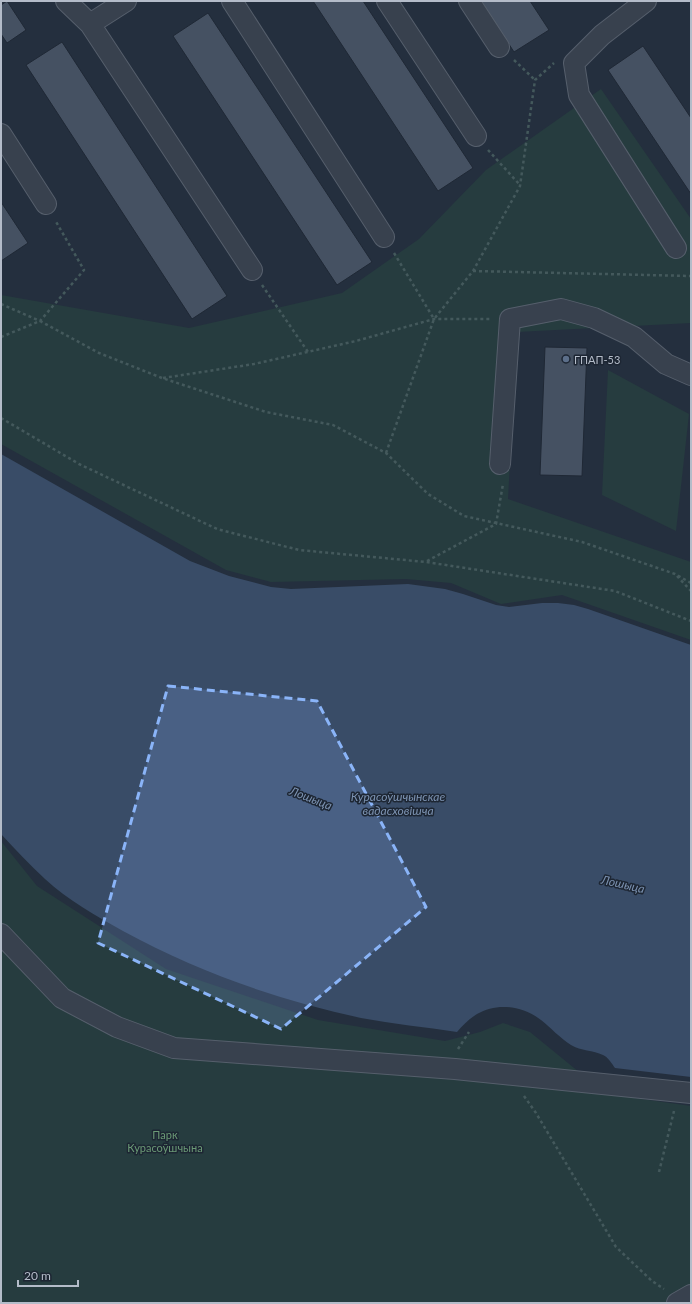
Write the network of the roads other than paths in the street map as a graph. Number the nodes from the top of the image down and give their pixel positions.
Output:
1 (66, 1) edge
2 (126, 1) edge
3 (232, 1) edge
4 (387, 1) edge
5 (469, 1) edge
6 (646, 1) edge
7 (90, 24) junction
8 (499, 47) road end
9 (1, 134) edge
10 (476, 136) road end
11 (46, 204) road end
12 (384, 237) road end
13 (676, 248) dead end
14 (252, 270) road end
15 (691, 376) edge
16 (502, 473) road end
17 (1, 934) edge
18 (685, 1092) edge

1 - 7 street
2 - 7 street
3 - 12 street
4 - 10 street
5 - 8 street
6 - 13 street
7 - 14 street
9 - 11 street
15 - 16 street
17 - 18 street

